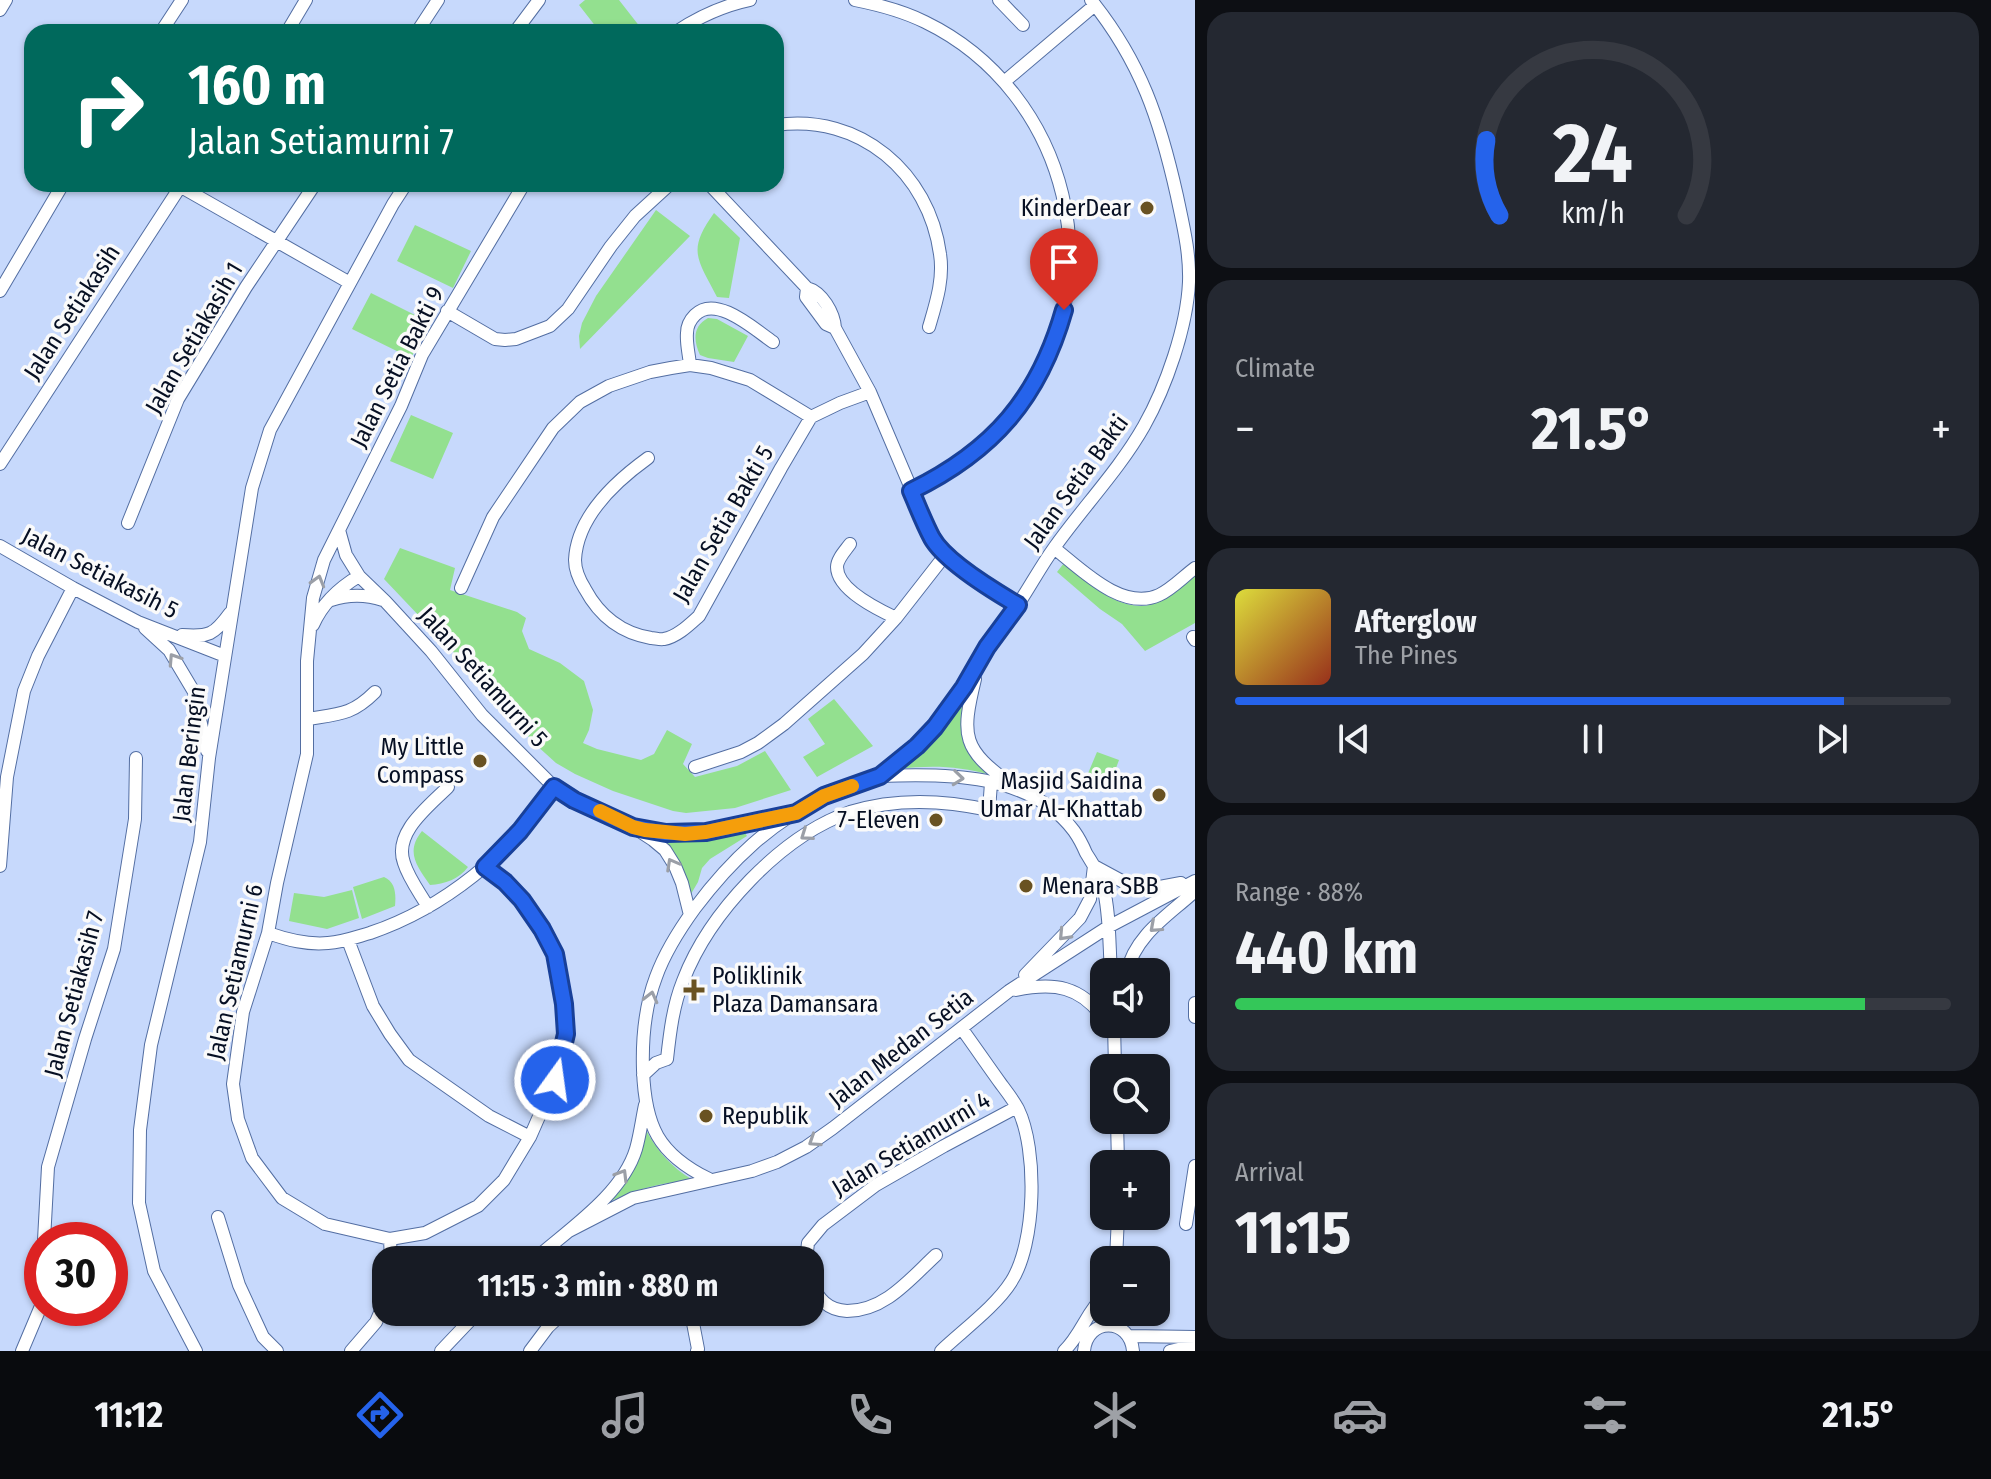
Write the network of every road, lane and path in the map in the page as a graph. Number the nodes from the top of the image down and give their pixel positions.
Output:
1 (182, 0) edge
2 (306, 0) edge
3 (438, 0) edge
4 (539, 0) edge
5 (750, 0) edge
6 (855, 0) edge
7 (999, 0) edge
8 (1093, 2) edge
9 (720, 3) edge
10 (881, 3) edge
11 (166, 24) edge
12 (292, 24) edge
13 (422, 24) edge
14 (521, 24) edge
15 (689, 24) edge
16 (1023, 25) dead end
17 (1004, 82) junction
18 (784, 124) edge
19 (58, 192) edge
20 (175, 192) edge
21 (192, 192) edge
22 (310, 192) edge
23 (401, 192) edge
24 (519, 192) edge
25 (661, 192) edge
26 (717, 192) edge
27 (278, 241) junction
28 (350, 283) junction
29 (0, 291) edge
30 (447, 311) junction
31 (1189, 322) edge
32 (929, 327) dead end
33 (773, 342) dead end
34 (690, 365) junction
35 (870, 392) junction
36 (811, 417) junction
37 (648, 458) dead end
38 (0, 464) edge
39 (911, 491) junction
40 (128, 523) dead end
41 (339, 530) junction
42 (850, 544) dead end
43 (0, 546) edge
44 (1054, 548) junction
45 (946, 554) junction
46 (1195, 568) edge
47 (359, 576) junction
48 (73, 588) junction
49 (461, 588) dead end
50 (328, 601) junction
51 (385, 601) junction
52 (1018, 605) junction
53 (233, 609) junction
54 (896, 618) junction
55 (138, 622) junction
56 (171, 635) junction
57 (309, 636) junction
58 (225, 656) junction
59 (978, 664) junction
60 (375, 692) dead end
61 (308, 719) junction
62 (136, 758) dead end
63 (209, 758) junction
64 (695, 767) dead end
65 (880, 776) junction
66 (991, 783) junction
67 (448, 787) dead end
68 (554, 787) junction
69 (1020, 790) junction
70 (796, 813) junction
71 (633, 827) junction
72 (0, 866) edge
73 (1094, 866) junction
74 (485, 867) junction
75 (1195, 881) edge
76 (1195, 891) edge
77 (428, 907) junction
78 (690, 915) junction
79 (1108, 927) junction
80 (268, 933) junction
81 (348, 940) junction
82 (1110, 958) edge
83 (1132, 958) edge
84 (1009, 991) junction
85 (1090, 1003) edge
86 (1195, 1003) edge
87 (1195, 1017) edge
88 (962, 1029) junction
89 (644, 1041) junction
90 (667, 1059) junction
91 (643, 1075) junction
92 (645, 1102) junction
93 (1017, 1107) junction
94 (530, 1137) junction
95 (1195, 1166) edge
96 (709, 1179) junction
97 (218, 1217) dead end
98 (45, 1222) edge
99 (1186, 1224) dead end
100 (569, 1231) junction
101 (390, 1239) junction
102 (390, 1246) edge
103 (551, 1246) edge
104 (808, 1246) edge
105 (936, 1255) dead end
106 (824, 1302) edge
107 (1090, 1314) edge
108 (33, 1326) edge
109 (373, 1326) edge
110 (465, 1326) edge
111 (549, 1326) edge
112 (693, 1326) edge
113 (1124, 1326) edge
114 (1098, 1328) joint
115 (1126, 1333) junction
116 (1195, 1337) edge
117 (1195, 1345) edge
118 (1083, 1349) edge
119 (22, 1351) edge
120 (196, 1351) edge
121 (277, 1351) edge
122 (351, 1351) edge
123 (441, 1351) edge
124 (530, 1351) edge
125 (697, 1351) edge
126 (941, 1351) edge
127 (1064, 1351) edge
128 (1133, 1351) edge
129 (1170, 1351) edge

1 - 11 street
2 - 12 street
3 - 13 street
4 - 14 street
5 - 9 street
6 - 10 street
7 - 16 street
8 - 17 street
8 - 31 street, Jalan Setia Bakti
9 - 15 street
10 - 17 street
17 - 39 street
18 - 32 street
19 - 29 street
20 - 38 street, Jalan Setiakasih
21 - 27 street
22 - 27 street, Jalan Setiakasih 1
23 - 28 street, Jalan Beringin
24 - 30 street, Jalan Setia Bakti 9
25 - 30 street
26 - 35 street
27 - 28 street
27 - 40 street, Jalan Setiakasih 1
28 - 53 street, Jalan Beringin
30 - 41 street, Jalan Setia Bakti 9
31 - 44 street, Jalan Setia Bakti
33 - 34 street
34 - 36 street
34 - 49 street
35 - 36 street
35 - 39 street
36 - 37 street, Jalan Setia Bakti 5
39 - 45 street
41 - 47 street, Jalan Setiamurni 5
57 -> 41 street, Jalan Setiamurni 6
42 - 54 street
43 - 48 street, Jalan Setiakasih 5
44 - 46 street
44 - 52 street, Jalan Setia Bakti
45 - 52 street
45 - 54 street
47 - 50 street, Jalan Setiamurni 6
47 - 51 street, Jalan Setiamurni 5
48 - 55 street, Jalan Setiakasih 5
48 - 72 street
50 - 51 street, Jalan Setiamurni 5
50 - 57 street, Jalan Setiamurni 6
51 - 68 street, Jalan Setiamurni 5
52 - 59 street, Jalan Setia Bakti
53 - 56 street
53 - 58 street, Jalan Beringin
54 - 64 street
55 - 56 street, Jalan Setiakasih 5
63 -> 55 street
56 - 58 street, Jalan Setiakasih 5
57 - 61 street, Jalan Setiamurni 6
58 - 63 street, Jalan Beringin
59 - 65 street, Jalan Setia Bakti
59 - 69 street, Jalan Setia Bakti
60 - 61 street
61 - 80 street, Jalan Setiamurni 6
62 - 98 street, Jalan Setiakasih 7
63 - 120 street, Jalan Beringin
65 -> 66 street, Jalan Setia Bakti
65 - 70 street
66 - 69 street, Jalan Setia Bakti
66 -> 90 street
67 - 77 street
68 - 71 street, Jalan Setiamurni 5
68 - 74 street
69 - 73 street, Jalan Setia Bakti
70 - 71 street, Jalan Setiamurni 5
70 - 78 street
78 -> 71 street, Jalan Setiamurni 5
73 - 75 street
73 - 79 street, Jalan Setia Bakti
73 -> 84 street
74 - 77 street
74 - 94 street, Jalan Setiamurni 6
75 - 79 street, Jalan Medan Setia
76 -> 83 street
77 - 81 street
89 -> 78 street
79 - 82 street, Jalan Setia Bakti
79 - 84 street, Jalan Medan Setia
80 - 81 street
80 - 101 street, Jalan Setiamurni 6
81 - 94 street
84 - 85 street
84 - 88 street, Jalan Medan Setia
86 - 87 street
88 - 93 street
88 -> 96 street, Jalan Medan Setia
89 - 90 street
89 - 91 street
90 - 91 street
91 - 92 street
92 - 96 street
100 -> 92 street
93 - 104 street, Jalan Setiamurni 4
93 - 126 street
94 - 101 street, Jalan Setiamurni 6
95 - 99 street
96 - 100 street, Jalan Medan Setia
97 - 121 street
100 - 103 street
101 - 102 street
105 - 106 street
107 - 127 street
108 - 119 street
109 - 122 street
110 - 123 street
111 - 124 street
112 - 125 street
113 - 115 street
114 - 115 street
114 - 118 street
115 - 116 street
115 - 128 street
117 - 129 street

